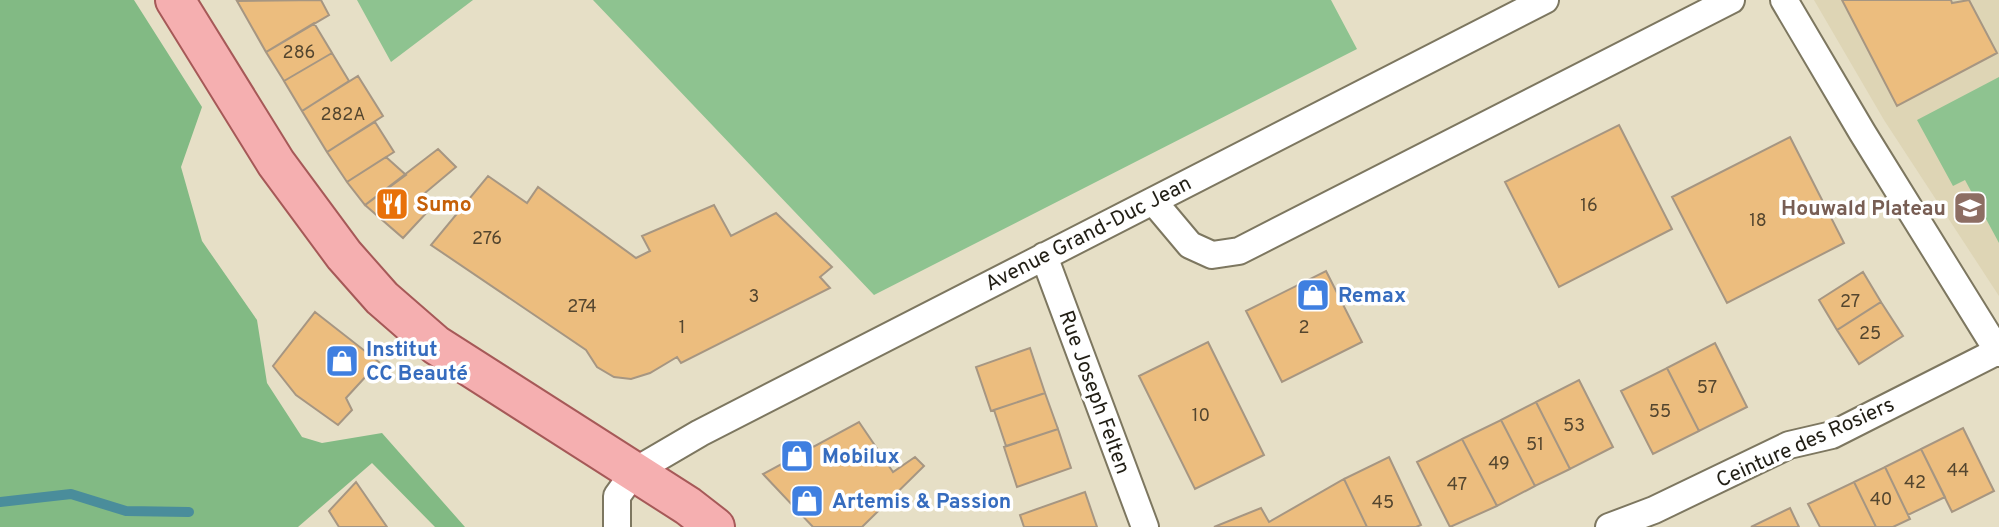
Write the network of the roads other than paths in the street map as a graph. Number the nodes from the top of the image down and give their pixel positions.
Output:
1 (175, 0) edge
2 (1545, 0) edge
3 (1731, 0) edge
4 (1784, 0) edge
5 (1153, 201) junction
6 (1044, 256) junction
7 (1998, 352) edge
8 (635, 471) junction
9 (617, 527) edge
10 (715, 527) edge
11 (1145, 527) edge
12 (1609, 527) edge

1 - 8 main road
2 - 5 street, Avenue Grand-Duc Jean
3 - 5 street
4 - 7 street
5 - 6 street, Avenue Grand-Duc Jean
6 - 8 street, Avenue Grand-Duc Jean
6 - 11 street, Rue Joseph Felten
7 - 12 street, Ceinture des Rosiers
8 - 9 street
8 - 10 main road

